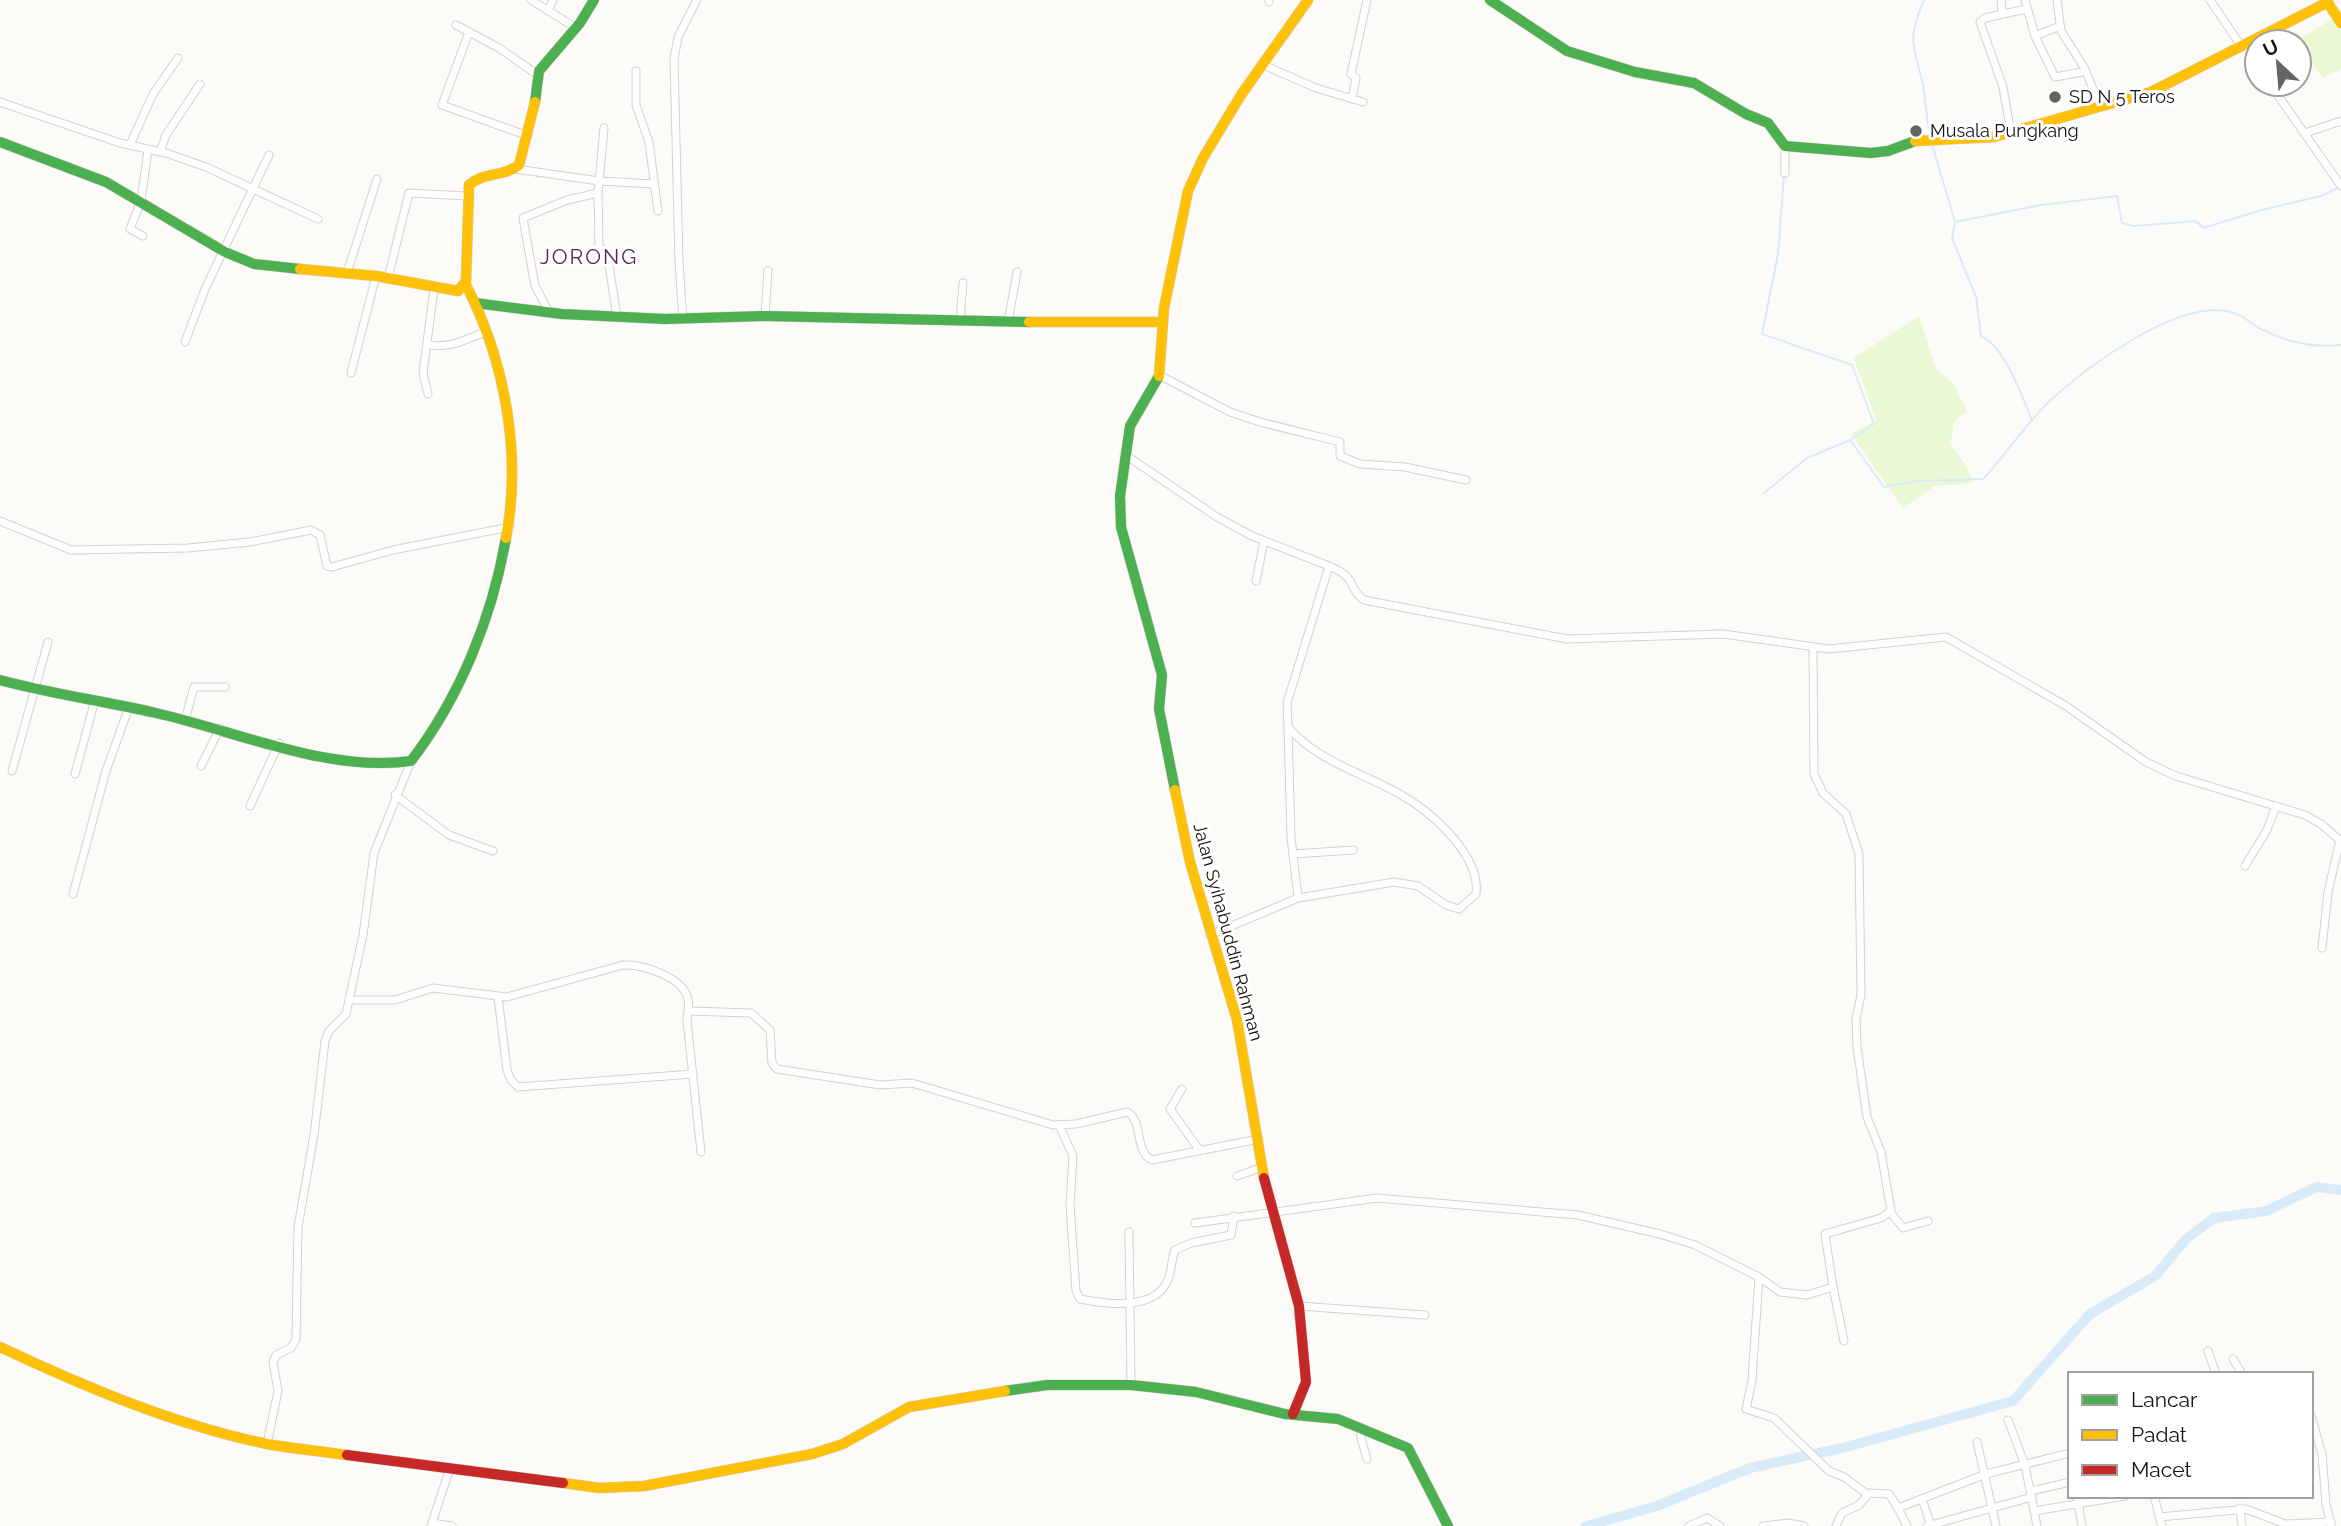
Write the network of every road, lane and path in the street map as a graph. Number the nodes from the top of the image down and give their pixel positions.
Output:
1 (531, 0) edge
2 (553, 0) edge
3 (594, 0) edge
4 (697, 0) edge
5 (1308, 0) edge
6 (1367, 0) edge
7 (1490, 0) edge
8 (2001, 0) edge
9 (2057, 0) edge
10 (2210, 0) edge
11 (2328, 1) edge
12 (2025, 4) edge
13 (548, 11) junction
14 (2002, 13) junction
15 (2341, 22) edge
16 (456, 25) dead end
17 (2060, 26) junction
18 (576, 28) junction
19 (2276, 28) edge
20 (468, 32) junction
21 (2035, 36) junction
22 (2243, 36) edge
23 (2243, 45) edge
24 (178, 58) dead end
25 (1261, 64) junction
26 (636, 71) dead end
27 (2082, 72) dead end
28 (538, 75) junction
29 (200, 84) dead end
30 (2280, 98) edge
31 (1352, 99) junction
32 (0, 102) edge
33 (1363, 102) dead end
34 (2099, 104) dead end
35 (2341, 121) edge
36 (604, 128) dead end
37 (2010, 128) dead end
38 (2306, 132) junction
39 (528, 136) junction
40 (0, 142) edge
41 (130, 145) junction
42 (1785, 146) junction
43 (148, 150) junction
44 (160, 152) junction
45 (269, 155) dead end
46 (516, 169) junction
47 (1785, 173) dead end
48 (377, 179) dead end
49 (599, 181) junction
50 (654, 184) junction
51 (2340, 185) edge
52 (251, 188) junction
53 (598, 193) junction
54 (467, 196) junction
55 (141, 201) junction
56 (658, 211) dead end
57 (318, 219) dead end
58 (143, 236) dead end
59 (223, 251) junction
60 (768, 271) dead end
61 (1017, 272) dead end
62 (347, 273) junction
63 (376, 276) junction
64 (388, 278) junction
65 (963, 283) dead end
66 (466, 285) junction
67 (434, 289) junction
68 (474, 303) junction
69 (549, 313) junction
70 (765, 316) junction
71 (617, 317) junction
72 (683, 319) junction
73 (960, 322) junction
74 (1008, 322) junction
75 (1163, 322) junction
76 (485, 332) junction
77 (185, 342) dead end
78 (427, 344) junction
79 (351, 373) dead end
80 (1159, 375) junction
81 (428, 394) dead end
82 (1124, 454) junction
83 (1466, 480) dead end
84 (0, 521) edge
85 (511, 527) junction
86 (1264, 541) junction
87 (1329, 566) junction
88 (1256, 581) dead end
89 (48, 642) dead end
90 (1813, 648) junction
91 (0, 680) edge
92 (225, 687) dead end
93 (36, 689) junction
94 (95, 700) junction
95 (130, 707) junction
96 (186, 720) junction
97 (1288, 727) junction
98 (220, 728) junction
99 (279, 743) junction
100 (411, 761) junction
101 (201, 766) dead end
102 (12, 771) dead end
103 (75, 774) dead end
104 (395, 795) junction
105 (250, 806) dead end
106 (2276, 806) junction
107 (2340, 841) edge
108 (1353, 850) dead end
109 (493, 851) dead end
110 (1293, 854) junction
111 (2245, 866) dead end
112 (73, 894) dead end
113 (1298, 898) junction
114 (1210, 935) junction
115 (2322, 948) dead end
116 (498, 997) junction
117 (349, 1000) junction
118 (688, 1011) junction
119 (693, 1074) junction
120 (1182, 1089) dead end
121 (1059, 1125) junction
122 (1259, 1139) junction
123 (1198, 1148) junction
124 (701, 1152) dead end
125 (1263, 1167) junction
126 (1237, 1176) dead end
127 (1272, 1210) junction
128 (1891, 1213) junction
129 (1234, 1216) junction
130 (1928, 1221) dead end
131 (1195, 1223) dead end
132 (1129, 1232) dead end
133 (1759, 1277) junction
134 (1833, 1287) junction
135 (1131, 1301) junction
136 (1299, 1306) junction
137 (1425, 1315) dead end
138 (1844, 1340) dead end
139 (0, 1347) edge
140 (2208, 1351) dead end
141 (2233, 1359) dead end
142 (2215, 1372) edge
143 (2241, 1372) edge
144 (1131, 1385) junction
145 (1293, 1414) junction
146 (2008, 1420) dead end
147 (2313, 1423) edge
148 (1361, 1427) junction
149 (1978, 1442) dead end
150 (267, 1444) junction
151 (2068, 1454) edge
152 (1367, 1459) dead end
153 (2025, 1465) junction
154 (450, 1468) junction
155 (1986, 1474) junction
156 (2068, 1483) edge
157 (1867, 1494) junction
158 (2031, 1494) junction
159 (2101, 1498) edge
160 (2155, 1498) edge
161 (1922, 1499) junction
162 (2077, 1500) edge
163 (1992, 1507) junction
164 (1899, 1508) junction
165 (2240, 1508) junction
166 (2035, 1511) junction
167 (1962, 1515) junction
168 (2160, 1517) junction
169 (431, 1524) edge
170 (2331, 1524) edge
171 (1718, 1525) edge
172 (452, 1526) edge
173 (1448, 1526) edge
174 (1689, 1526) edge
175 (1763, 1526) edge
176 (1804, 1526) edge
177 (1836, 1526) edge
178 (1907, 1526) edge
179 (1929, 1526) edge
180 (1964, 1526) edge
181 (1996, 1526) edge
182 (2037, 1526) edge
183 (2082, 1526) edge
184 (2162, 1526) edge
185 (2242, 1526) edge

1 - 13 street
2 - 13 street
3 - 18 street
4 - 72 street
5 - 25 street, Jalan Syihabuddin Rahman
6 - 31 street
7 - 42 street
8 - 14 street
9 - 17 street
10 - 22 street
11 - 15 street
11 - 19 street
12 - 14 street
12 - 21 street
13 - 18 street
14 - 37 street
16 - 20 street
17 - 21 street
17 - 34 street
18 - 28 street
20 - 28 street
20 - 39 street
21 - 27 street
23 - 42 street
24 - 41 street
25 - 31 street
25 - 75 street, Jalan Syihabuddin Rahman
26 - 50 street
28 - 39 street
29 - 44 street
30 - 38 street
31 - 33 street
32 - 41 street
35 - 38 street
36 - 49 street
38 - 51 street
39 - 46 street
40 - 55 street
41 - 43 street
42 - 47 street
43 - 44 street
43 - 55 street
44 - 52 street
45 - 52 street
46 - 49 street
46 - 54 street
48 - 62 street
49 - 50 street
49 - 53 street
50 - 56 street
52 - 57 street
52 - 59 street
53 - 69 street
53 - 71 street
54 - 64 street
54 - 66 street
55 - 58 street
55 - 59 street
59 - 62 street
59 - 77 street
60 - 70 street
61 - 74 street
62 - 63 street
63 - 64 street
63 - 79 street
64 - 67 street
65 - 73 street
66 - 67 street
66 - 68 street
67 - 78 street
68 - 69 street
68 - 76 street
69 - 71 street
70 - 72 street
70 - 73 street
71 - 72 street
73 - 74 street
74 - 75 street
75 - 80 street, Jalan Syihabuddin Rahman
76 - 78 street
76 - 85 street
78 - 81 street
80 - 82 street, Jalan Syihabuddin Rahman
80 - 83 street
82 - 86 street
82 - 114 street, Jalan Syihabuddin Rahman
84 - 85 street
85 - 100 street
86 - 87 street
86 - 88 street
87 - 90 street
87 - 97 street
89 - 93 street
90 - 106 street
90 - 128 street
91 - 93 street
92 - 96 street
93 - 94 street
93 - 102 street
94 - 95 street
94 - 103 street
95 - 96 street
95 - 112 street
96 - 98 street
97 - 110 street
97 - 113 street
98 - 99 street
98 - 101 street
99 - 100 street
99 - 105 street
100 - 104 street
104 - 109 street
104 - 117 street
106 - 107 street
106 - 111 street
107 - 115 street
108 - 110 street
110 - 113 street
113 - 114 street
114 - 122 street, Jalan Syihabuddin Rahman
116 - 117 street
116 - 118 street
116 - 119 street
117 - 150 street
118 - 119 street
118 - 121 street
119 - 124 street
120 - 123 street
121 - 123 street
121 - 135 street
122 - 123 street
122 - 125 street, Jalan Syihabuddin Rahman
125 - 126 street
125 - 127 street, Jalan Syihabuddin Rahman
127 - 129 street
127 - 133 street
127 - 136 street, Jalan Syihabuddin Rahman
128 - 130 street
128 - 134 street
129 - 131 street
129 - 135 street
132 - 135 street
133 - 134 street
133 - 157 street
134 - 138 street
135 - 144 street
136 - 137 street
136 - 145 street, Jalan Syihabuddin Rahman
139 - 150 street
140 - 142 street
141 - 143 street
144 - 145 street
144 - 154 street
145 - 148 street
146 - 153 street
147 - 170 street
148 - 152 street
148 - 173 street
149 - 155 street
150 - 154 street
151 - 153 street
153 - 155 street
153 - 158 street
154 - 169 street
155 - 161 street
155 - 163 street
156 - 158 street
157 - 164 street
157 - 177 street
158 - 163 street
158 - 166 street
159 - 162 street
160 - 168 street
161 - 164 street
161 - 179 street
162 - 166 street
162 - 183 street
163 - 167 street
163 - 181 street
164 - 178 street
165 - 168 street
165 - 170 street
165 - 185 street
166 - 182 street
167 - 179 street
167 - 180 street
168 - 184 street
169 - 172 street
171 - 174 street
175 - 176 street

